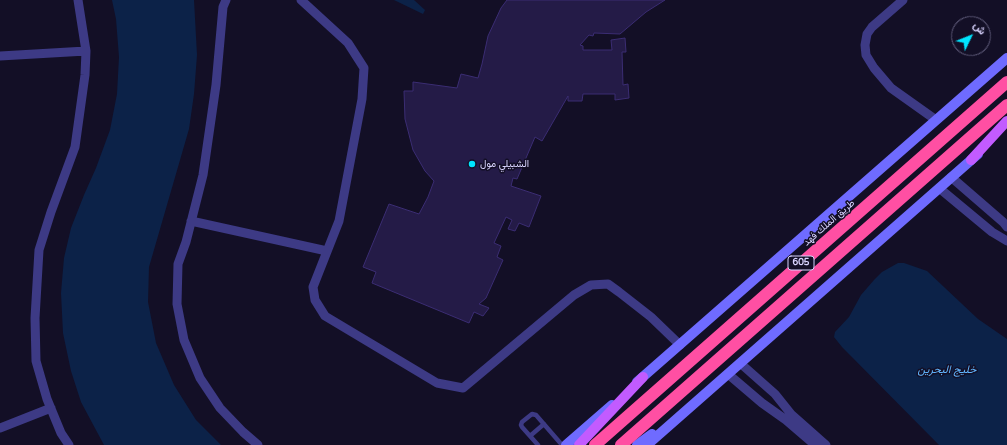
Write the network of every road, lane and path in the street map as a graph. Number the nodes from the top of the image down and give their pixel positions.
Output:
1 (78, 0) edge
2 (226, 0) edge
3 (302, 0) edge
4 (903, 0) edge
5 (86, 51) junction
6 (0, 56) edge
7 (1007, 58) edge
8 (1007, 82) edge
9 (1007, 105) edge
10 (936, 120) junction
11 (1007, 121) edge
12 (1007, 128) edge
13 (971, 160) junction
14 (951, 178) junction
15 (939, 188) junction
16 (191, 221) junction
17 (1007, 227) edge
18 (1007, 241) edge
19 (327, 252) junction
20 (680, 345) junction
21 (740, 363) junction
22 (728, 374) junction
23 (643, 377) junction
24 (697, 402) junction
25 (51, 408) junction
26 (544, 424) junction
27 (0, 428) edge
28 (530, 436) junction
29 (69, 445) edge
30 (258, 445) edge
31 (538, 445) edge
32 (562, 445) edge
33 (566, 445) edge
34 (579, 445) edge
35 (594, 445) edge
36 (621, 445) edge
37 (637, 445) edge
38 (647, 445) edge
39 (815, 445) edge
40 (826, 445) edge

1 - 5 street
2 - 16 street
3 - 19 street
4 - 10 street
5 - 6 street
5 - 25 street
7 - 10 main road
8 - 35 highway, طريق الملك فهد / 605
9 - 36 highway, 605
10 - 20 main road
11 - 13 main road
12 - 13 main road
13 - 14 main road
14 - 15 main road
14 - 17 street
15 - 18 street
15 - 21 main road
16 - 19 street
16 - 30 street
19 - 20 street
20 - 23 main road
21 - 22 main road
21 - 40 street
22 - 24 main road
22 - 39 street
23 - 33 main road
23 - 34 main road
24 - 37 main road
24 - 38 main road
25 - 27 street
25 - 29 street
26 - 28 lane
26 - 28 lane
26 - 32 lane
28 - 31 lane

